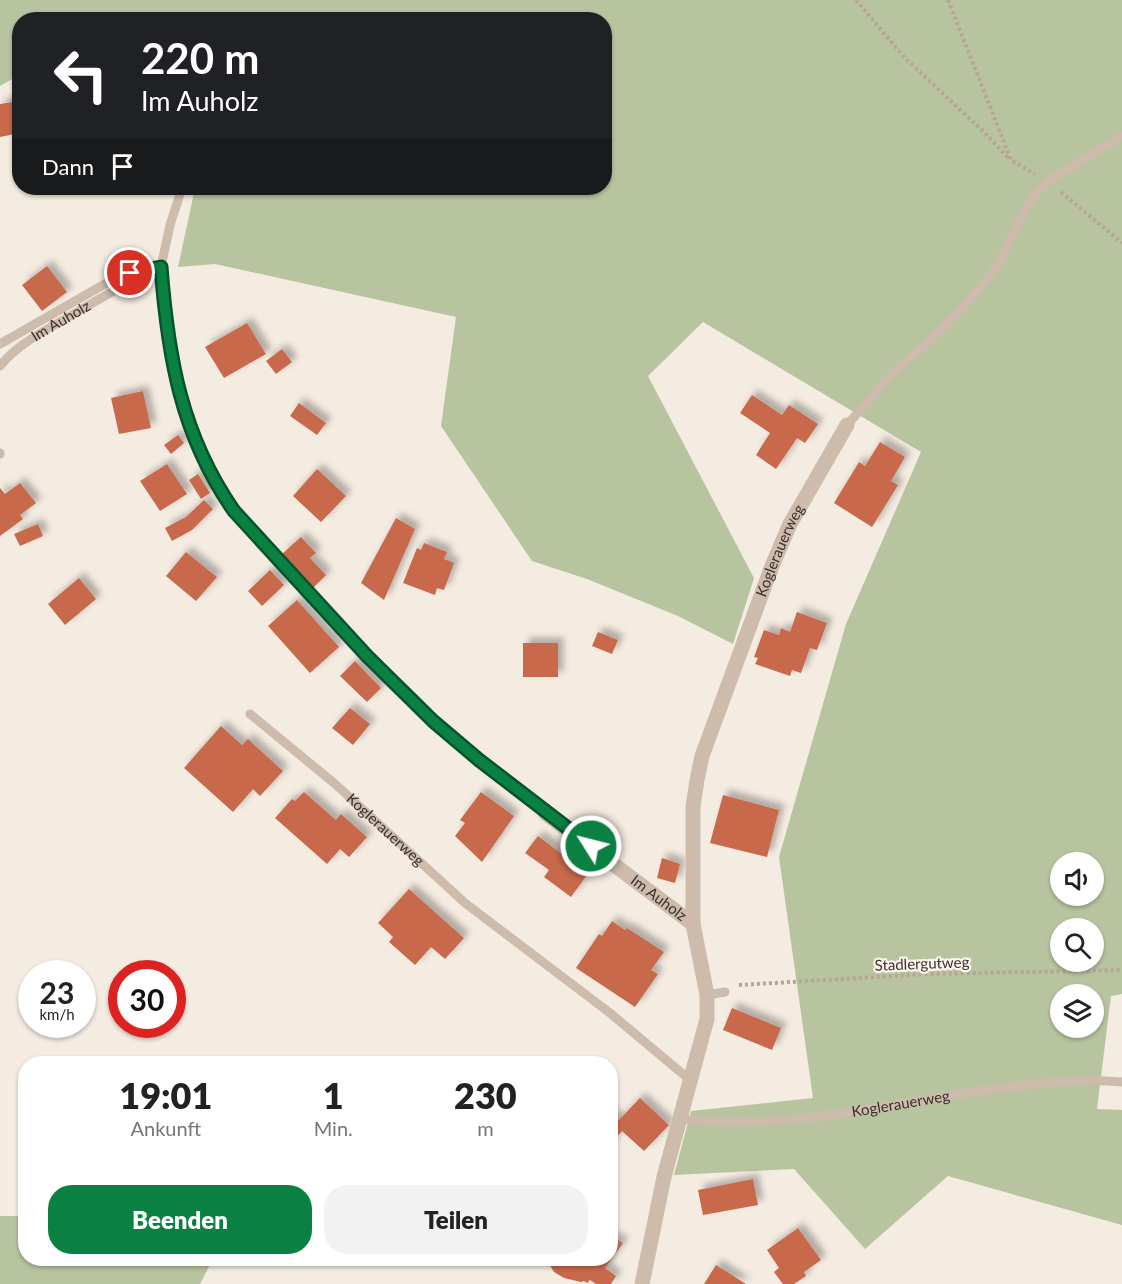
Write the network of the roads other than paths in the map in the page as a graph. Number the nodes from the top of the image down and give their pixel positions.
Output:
1 (1122, 136) edge
2 (180, 195) edge
3 (161, 267) junction
4 (0, 344) edge
5 (0, 366) edge
6 (847, 425) joint
7 (250, 714) dead end
8 (545, 813) joint
9 (693, 924) junction
10 (725, 992) road end
11 (707, 995) junction
12 (690, 1080) junction
13 (1122, 1082) edge
14 (680, 1119) junction
15 (642, 1284) edge

1 - 6 lane, Koglerauerweg
2 - 3 lane, Im Auholz
3 - 4 lane, Im Auholz
3 - 5 lane, Im Auholz
3 - 8 lane, Im Auholz
6 - 9 street, Koglerauerweg
7 - 12 lane, Koglerauerweg
8 - 9 street, Im Auholz
9 - 11 street, Koglerauerweg
10 - 11 lane
11 - 12 street, Koglerauerweg
12 - 14 street, Koglerauerweg
13 - 14 lane, Koglerauerweg
14 - 15 street, Koglerauerweg

